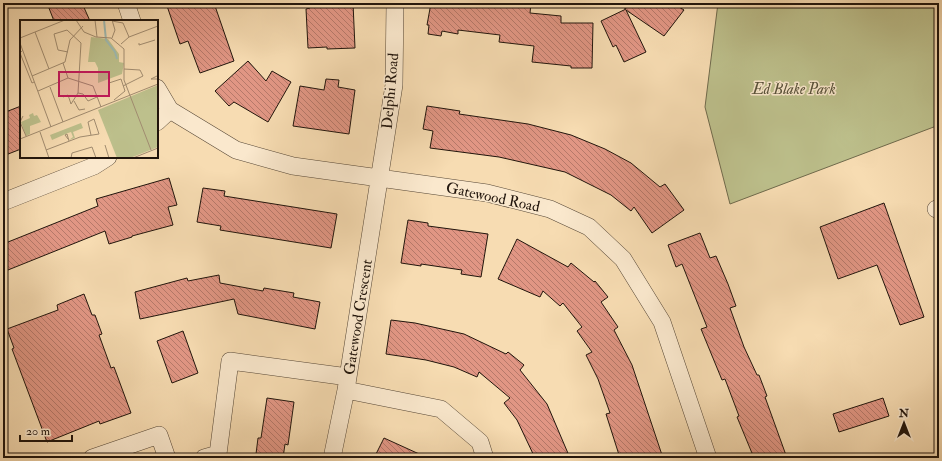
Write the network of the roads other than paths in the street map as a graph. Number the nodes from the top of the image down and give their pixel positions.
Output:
1 (126, 3) edge
2 (395, 3) edge
3 (132, 20) edge
4 (158, 90) edge
5 (170, 110) junction
6 (158, 121) edge
7 (106, 158) edge
8 (380, 178) junction
9 (3, 202) edge
10 (347, 384) junction
11 (92, 458) edge
12 (168, 458) edge
13 (204, 458) edge
14 (332, 458) edge
15 (485, 458) edge
16 (708, 458) edge

1 - 3 street
2 - 8 street, Delphi Road
4 - 5 street, Gatewood Road
5 - 6 street
5 - 8 street, Gatewood Road
7 - 9 street
8 - 10 street, Gatewood Crescent
8 - 16 street, Gatewood Road
10 - 13 street
10 - 14 street
10 - 15 street, Gatewood Crescent
11 - 12 street

